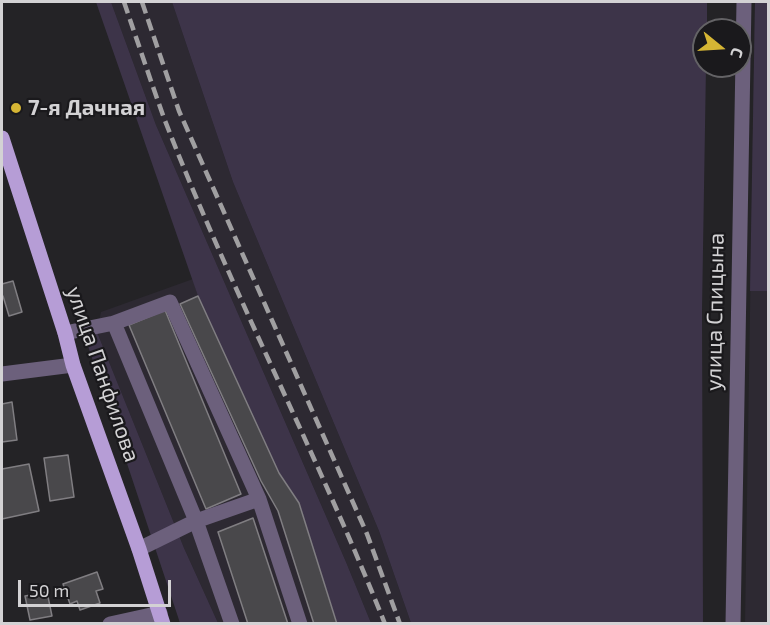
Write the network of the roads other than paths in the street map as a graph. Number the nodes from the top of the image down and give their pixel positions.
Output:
1 (744, 2) edge
2 (2, 138) edge
3 (114, 323) junction
4 (65, 333) junction
5 (73, 365) junction
6 (2, 374) edge
7 (259, 499) junction
8 (196, 521) junction
9 (139, 549) junction
10 (161, 618) edge
11 (110, 624) edge
12 (232, 624) edge
13 (300, 624) edge
14 (733, 624) edge

1 - 14 street, улица Спицына
2 - 4 main road, улица Панфилова
3 - 4 street
3 - 7 street
3 - 8 street
4 - 5 main road, улица Панфилова
5 - 6 street
5 - 9 main road, улица Панфилова
7 - 8 street
7 - 13 street
8 - 9 street
8 - 12 street
9 - 10 main road, улица Панфилова
10 - 11 street

